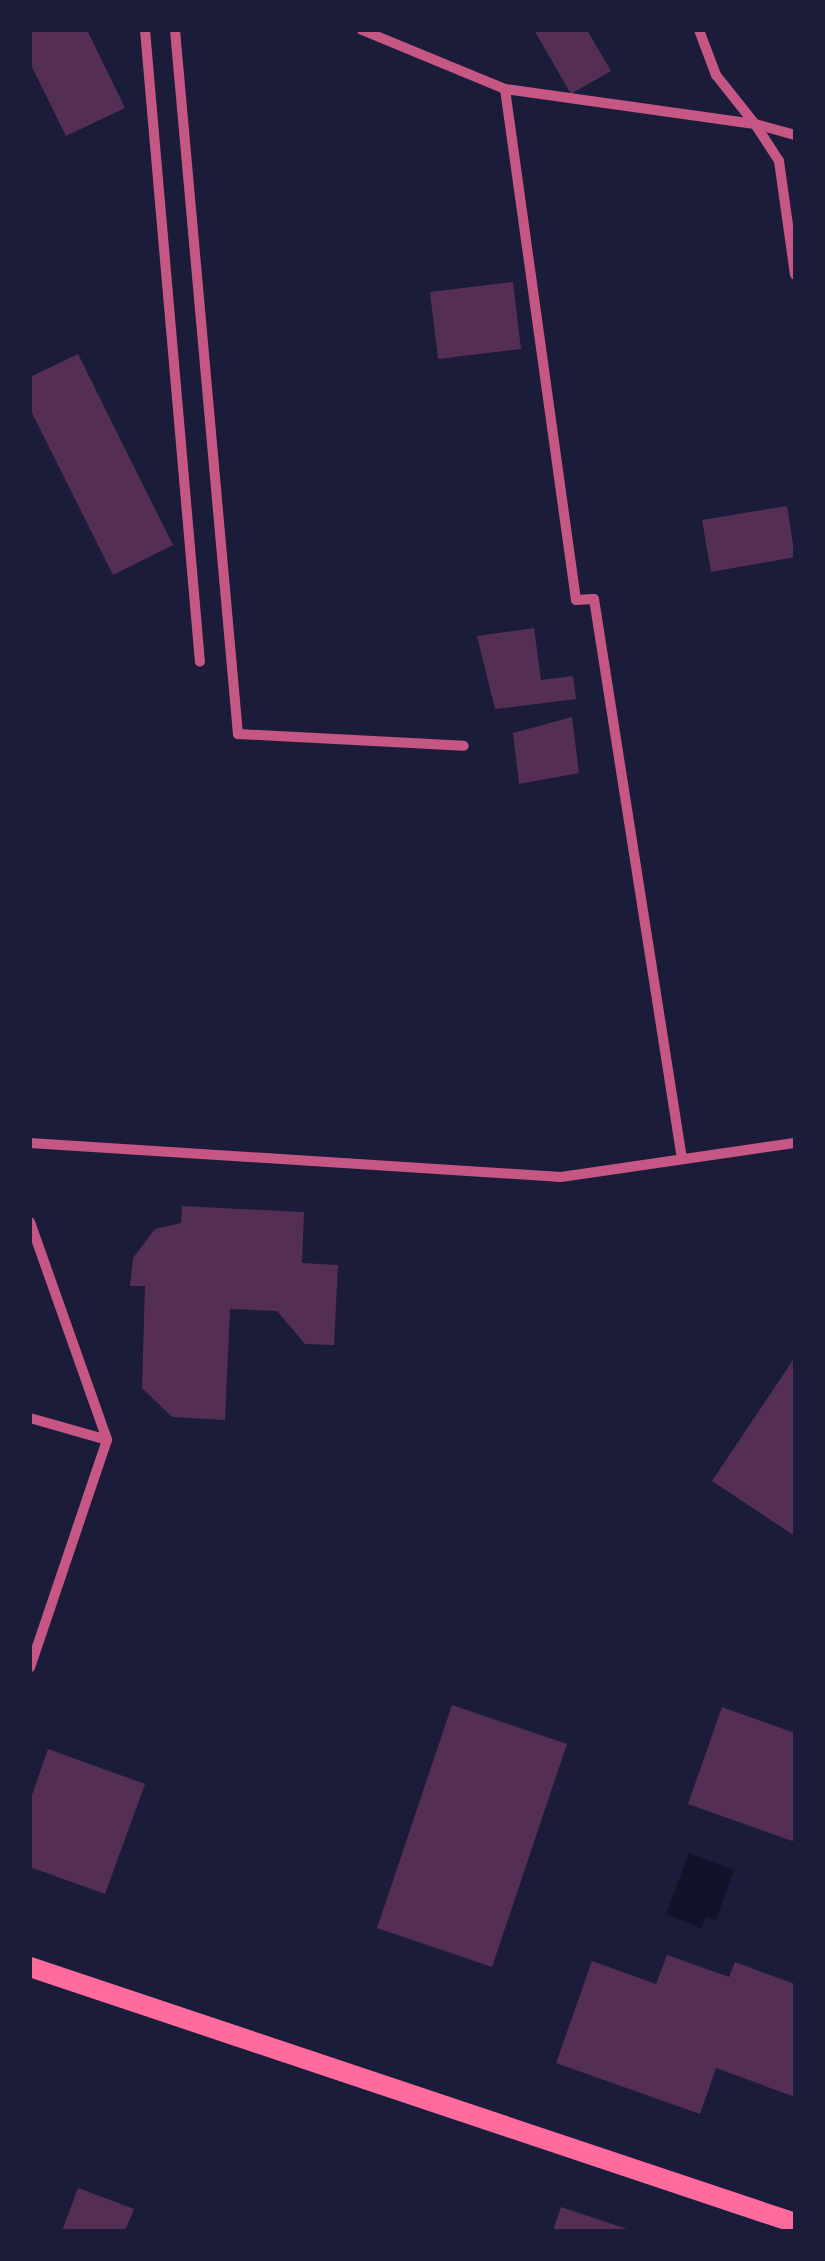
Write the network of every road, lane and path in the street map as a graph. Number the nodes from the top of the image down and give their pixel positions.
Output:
1 (145, 30) edge
2 (175, 30) edge
3 (362, 30) edge
4 (699, 30) edge
5 (505, 89) junction
6 (756, 124) junction
7 (795, 135) edge
8 (795, 275) edge
9 (200, 662) dead end
10 (464, 746) dead end
11 (30, 1143) edge
12 (795, 1143) edge
13 (682, 1159) junction
14 (30, 1222) edge
15 (30, 1418) edge
16 (107, 1440) junction
17 (30, 1667) edge
18 (30, 1967) edge
19 (795, 2223) edge

1 - 9 street
2 - 10 street
3 - 5 street
4 - 6 street
5 - 6 street
5 - 13 street
6 - 7 street
6 - 8 street
11 - 13 street
12 - 13 street
14 - 16 street
15 - 16 street
16 - 17 street
18 - 19 main road

